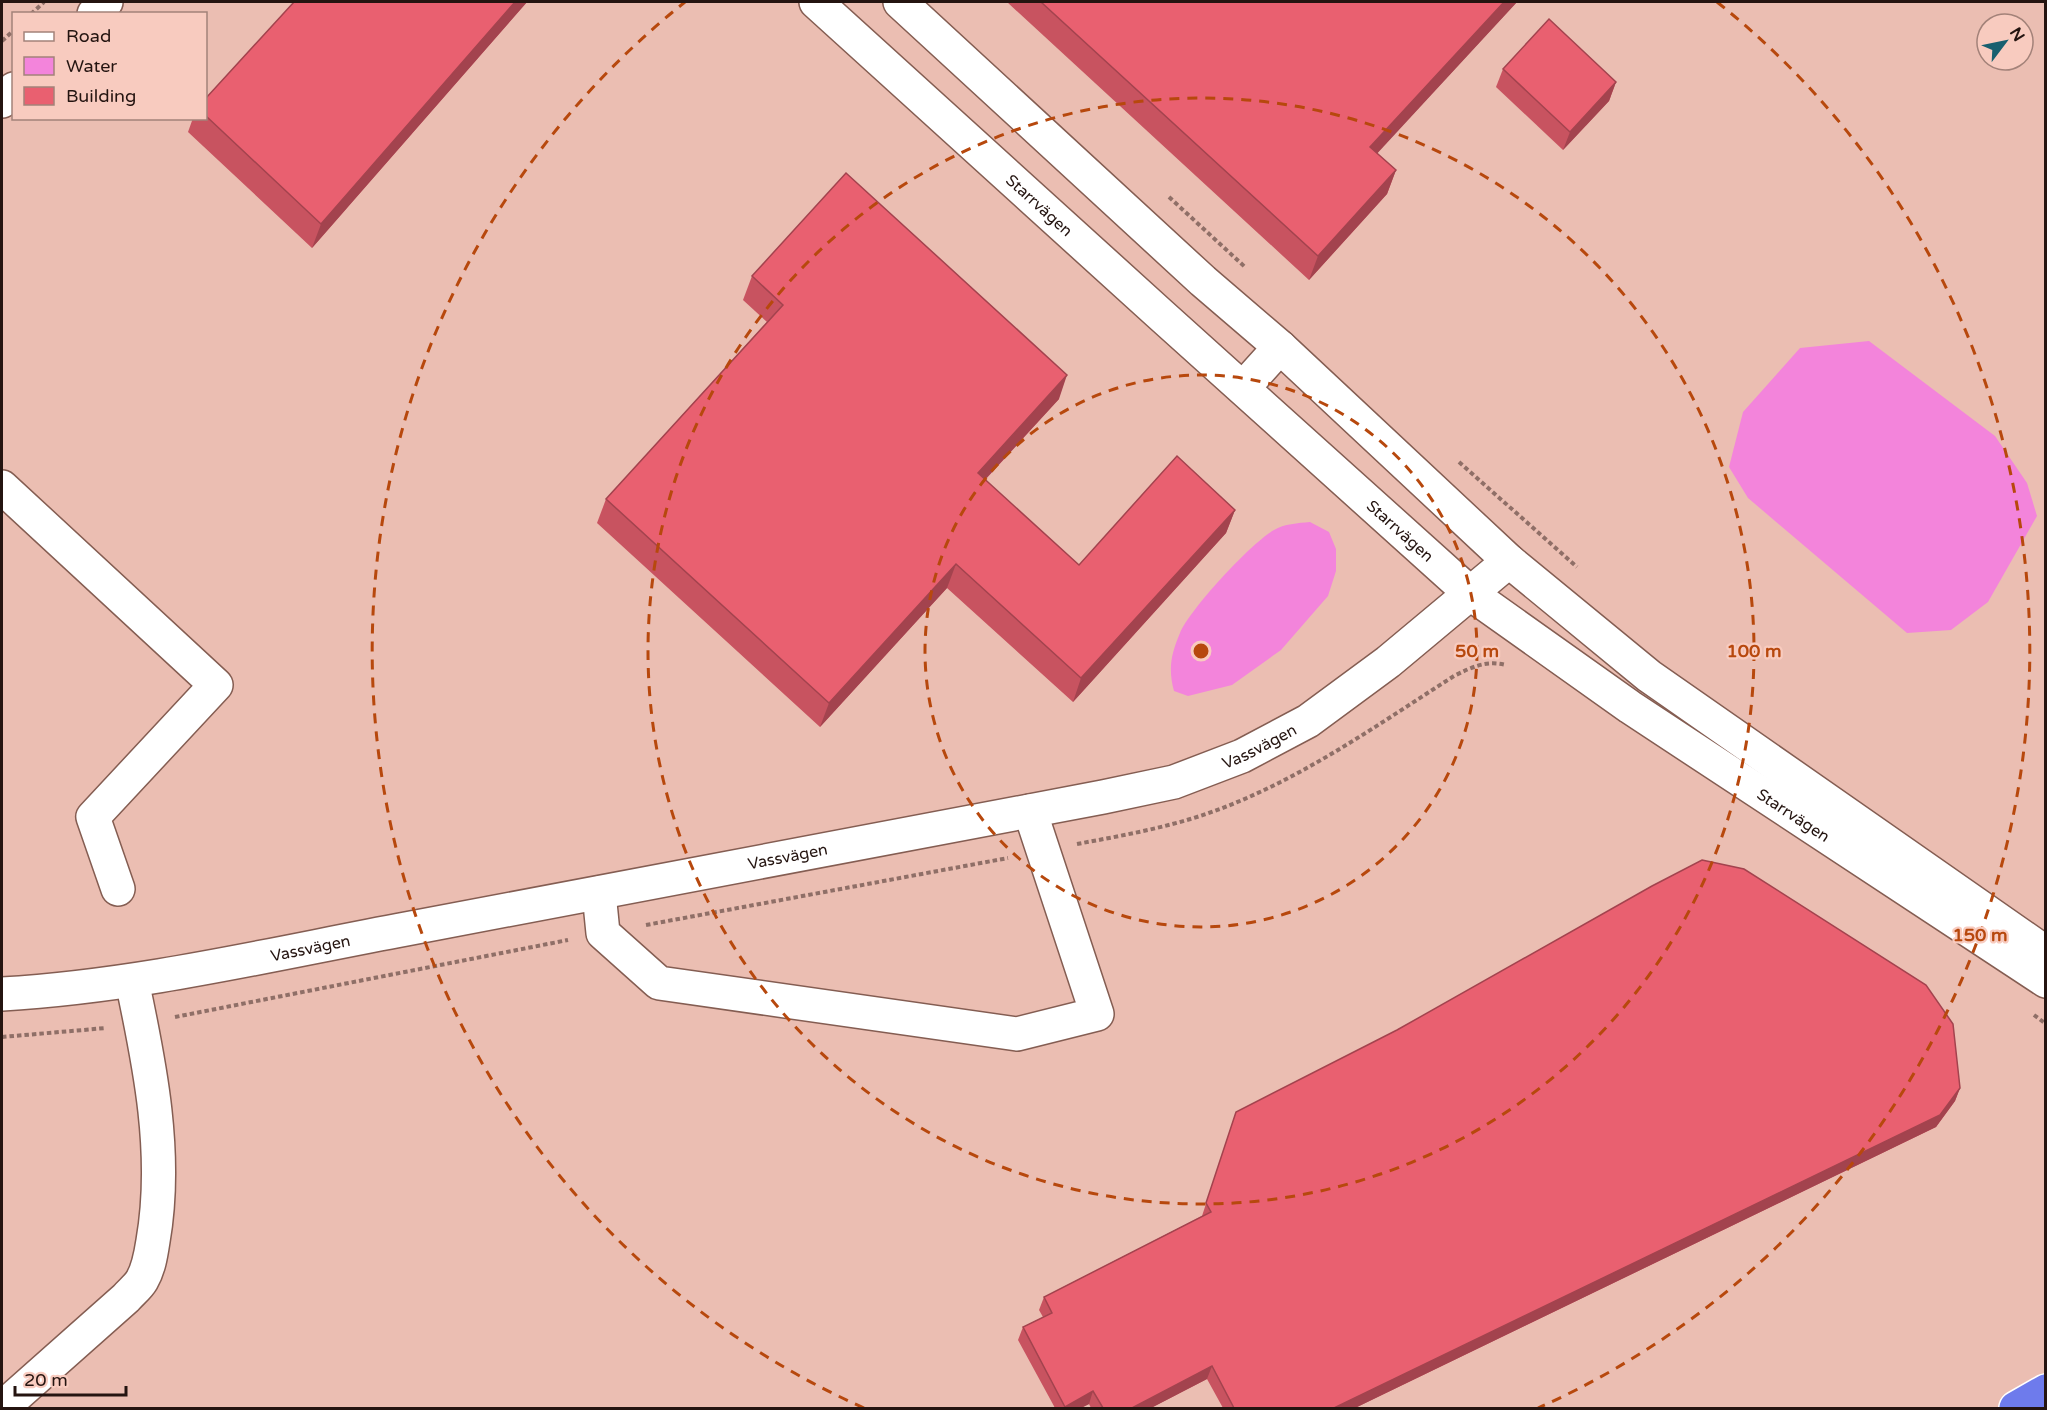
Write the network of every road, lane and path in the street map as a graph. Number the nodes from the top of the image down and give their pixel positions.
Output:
1 (816, 2) edge
2 (900, 2) edge
3 (1280, 347) junction
4 (1243, 388) junction
5 (2, 487) edge
6 (1509, 561) junction
7 (1472, 594) junction
8 (1030, 811) junction
9 (118, 889) dead end
10 (599, 893) junction
11 (2046, 953) edge
12 (132, 981) junction
13 (2046, 981) edge
14 (2, 994) edge
15 (2046, 1391) edge
16 (2, 1408) edge
17 (2016, 1408) edge

1 - 4 street, Starrvägen
2 - 3 street, Starrvägen
3 - 4 street
3 - 6 street, Starrvägen
4 - 7 street, Starrvägen
5 - 9 street
6 - 7 street, Vassvägen
6 - 11 street, Starrvägen
7 - 8 street, Vassvägen
7 - 13 street, Starrvägen
8 - 10 street, Vassvägen
8 - 10 street
10 - 12 street, Vassvägen
12 - 14 street, Vassvägen
12 - 16 street
15 - 17 highway

